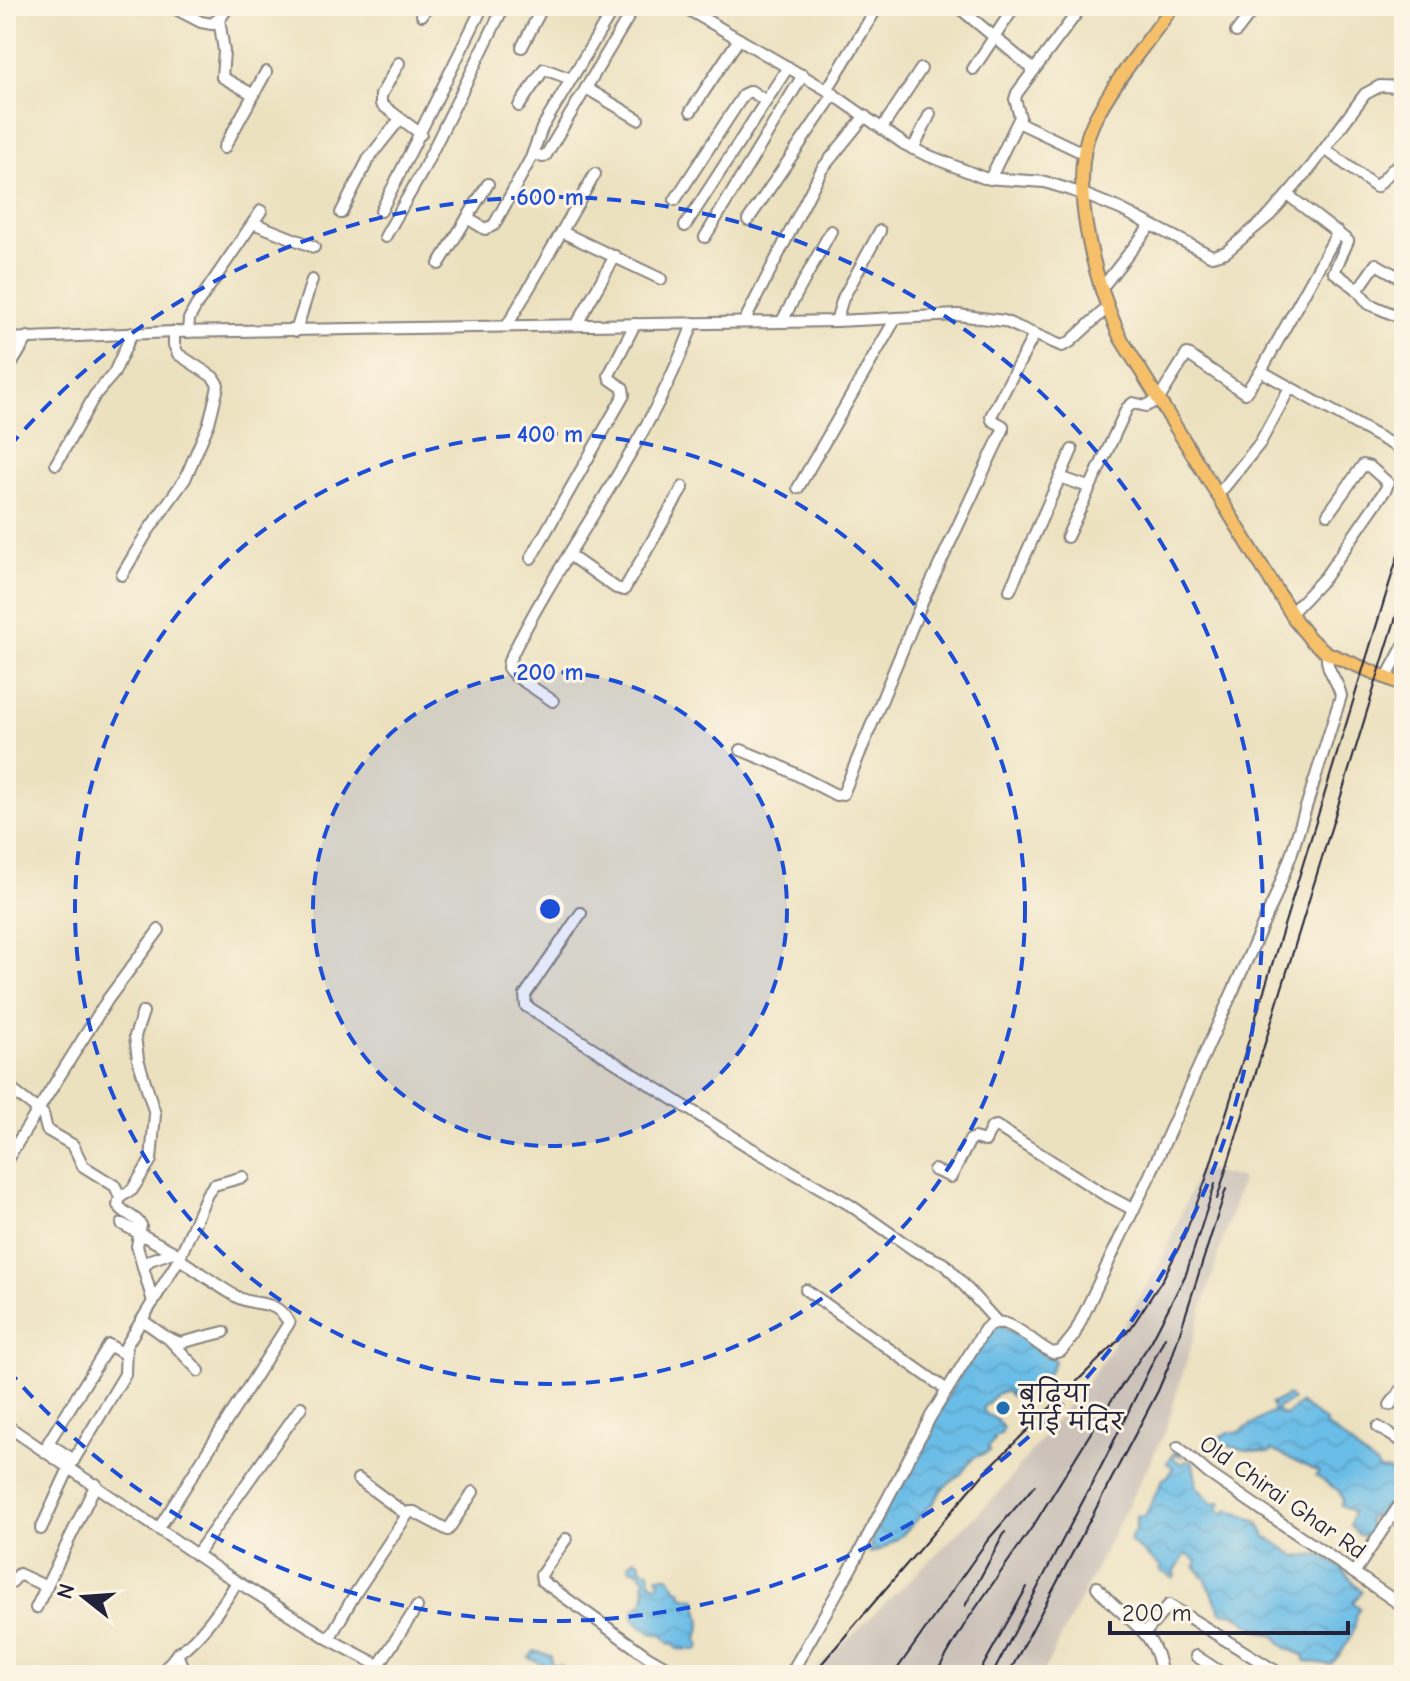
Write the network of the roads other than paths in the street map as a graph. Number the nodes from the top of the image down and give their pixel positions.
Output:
1 (170, 6) edge
2 (229, 6) edge
3 (483, 6) edge
4 (504, 6) edge
5 (543, 6) edge
6 (615, 6) edge
7 (635, 6) edge
8 (682, 6) edge
9 (877, 6) edge
10 (957, 6) edge
11 (1015, 6) edge
12 (1082, 6) edge
13 (1173, 6) edge
14 (1256, 6) edge
15 (219, 19) junction
16 (1236, 32) dead end
17 (993, 37) junction
18 (739, 39) junction
19 (522, 47) dead end
20 (399, 63) dead end
21 (788, 67) junction
22 (921, 69) dead end
23 (973, 69) dead end
24 (1034, 70) junction
25 (266, 72) dead end
26 (803, 75) junction
27 (571, 79) junction
28 (1404, 87) edge
29 (586, 88) junction
30 (830, 92) junction
31 (254, 95) junction
32 (766, 101) junction
33 (519, 106) dead end
34 (691, 111) dead end
35 (930, 114) dead end
36 (865, 116) junction
37 (400, 119) junction
38 (638, 119) dead end
39 (1018, 122) junction
40 (882, 128) junction
41 (421, 134) junction
42 (224, 148) dead end
43 (913, 149) junction
44 (1325, 149) junction
45 (533, 153) junction
46 (1083, 153) junction
47 (1404, 170) edge
48 (595, 174) dead end
49 (990, 179) junction
50 (488, 184) dead end
51 (1083, 194) junction
52 (1288, 195) junction
53 (675, 200) dead end
54 (261, 211) dead end
55 (381, 211) dead end
56 (341, 213) dead end
57 (467, 218) junction
58 (748, 220) dead end
59 (253, 223) junction
60 (1151, 225) junction
61 (685, 226) dead end
62 (831, 231) dead end
63 (880, 231) dead end
64 (562, 232) junction
65 (1338, 232) junction
66 (385, 237) dead end
67 (705, 237) dead end
68 (314, 247) dead end
69 (615, 256) junction
70 (439, 264) dead end
71 (661, 279) dead end
72 (312, 280) dead end
73 (1404, 280) edge
74 (1356, 288) junction
75 (1101, 289) junction
76 (1404, 302) edge
77 (1107, 308) junction
78 (907, 317) junction
79 (1401, 318) edge
80 (782, 321) junction
81 (836, 321) junction
82 (744, 322) junction
83 (693, 323) junction
84 (577, 324) junction
85 (635, 324) junction
86 (507, 326) junction
87 (296, 331) junction
88 (174, 332) junction
89 (188, 332) junction
90 (132, 333) junction
91 (1034, 335) junction
92 (28, 337) junction
93 (6, 339) edge
94 (1261, 371) junction
95 (6, 373) edge
96 (1287, 393) dead end
97 (1159, 399) junction
98 (1072, 450) dead end
99 (1404, 451) edge
100 (56, 464) dead end
101 (1060, 477) junction
102 (683, 487) dead end
103 (1088, 487) junction
104 (798, 488) dead end
105 (1218, 495) junction
106 (1328, 514) dead end
107 (1067, 537) dead end
108 (569, 555) junction
109 (531, 558) dead end
110 (122, 575) dead end
111 (1010, 590) dead end
112 (1291, 613) junction
113 (1404, 645) edge
114 (1327, 653) junction
115 (1398, 681) edge
116 (553, 701) dead end
117 (741, 750) dead end
118 (581, 913) dead end
119 (159, 930) dead end
120 (143, 1012) dead end
121 (6, 1071) edge
122 (38, 1111) junction
123 (6, 1161) edge
124 (934, 1170) dead end
125 (243, 1177) dead end
126 (120, 1197) junction
127 (1134, 1210) junction
128 (122, 1224) dead end
129 (141, 1234) junction
130 (178, 1255) junction
131 (143, 1268) junction
132 (806, 1290) dead end
133 (153, 1302) junction
134 (142, 1320) junction
135 (997, 1322) junction
136 (224, 1332) dead end
137 (166, 1337) junction
138 (124, 1354) junction
139 (199, 1371) dead end
140 (1404, 1386) edge
141 (947, 1390) junction
142 (1390, 1405) dead end
143 (301, 1407) dead end
144 (6, 1425) edge
145 (1378, 1427) dead end
146 (1404, 1443) edge
147 (1178, 1447) dead end
148 (71, 1464) junction
149 (358, 1479) dead end
150 (96, 1484) junction
151 (473, 1492) dead end
152 (1398, 1507) dead end
153 (407, 1515) junction
154 (159, 1528) junction
155 (41, 1529) dead end
156 (566, 1539) dead end
157 (196, 1555) junction
158 (1354, 1573) junction
159 (6, 1579) edge
160 (237, 1582) junction
161 (47, 1587) junction
162 (1097, 1587) dead end
163 (417, 1607) dead end
164 (1404, 1607) edge
165 (36, 1608) dead end
166 (1145, 1633) junction
167 (329, 1639) junction
168 (177, 1654) junction
169 (1196, 1656) dead end
170 (379, 1665) junction
171 (160, 1675) edge
172 (181, 1675) edge
173 (397, 1675) edge
174 (680, 1675) edge
175 (790, 1675) edge
176 (1161, 1675) edge
177 (1225, 1675) edge
178 (1282, 1675) edge

1 - 15 street
2 - 15 street
3 - 41 street
4 - 66 street
5 - 19 street
6 - 27 street
7 - 29 street
8 - 18 street
9 - 30 street
10 - 17 street
11 - 17 street
12 - 24 street
13 - 46 main road
14 - 16 street
15 - 31 street
17 - 23 street
17 - 24 street
18 - 21 street
18 - 34 street
20 - 37 street
21 - 26 street
21 - 32 street
22 - 40 street
24 - 39 street
25 - 31 street
26 - 30 street
26 - 67 street
27 - 33 street
27 - 45 street
28 - 44 street
29 - 38 street
29 - 45 street
30 - 36 street
30 - 58 street
31 - 42 street
32 - 53 street
32 - 61 street
35 - 43 street
36 - 40 street
36 - 82 street
37 - 41 street
37 - 56 street
39 - 46 street
39 - 49 street
40 - 43 street
41 - 55 street
43 - 49 street
44 - 47 street
44 - 52 street
45 - 57 street
46 - 51 main road
48 - 64 street
49 - 51 street
50 - 57 street
51 - 60 street
51 - 75 main road
52 - 60 street
52 - 65 street
54 - 59 street
57 - 70 street
59 - 68 street
59 - 89 street
60 - 75 street
62 - 80 street
63 - 81 street
64 - 69 street
64 - 86 street
65 - 74 street
65 - 94 street
69 - 71 street
69 - 84 street
72 - 87 street
73 - 74 street
74 - 79 street
75 - 77 main road
76 - 79 street
77 - 91 street
77 - 97 main road
78 - 81 street
78 - 91 street
78 - 104 street
80 - 81 street
80 - 82 street
82 - 83 street
83 - 85 street
83 - 108 street
84 - 85 street
84 - 86 street
85 - 109 street
86 - 87 street
87 - 89 street
88 - 89 street
88 - 90 street
88 - 110 street
90 - 92 street
90 - 100 street
91 - 117 street
92 - 93 street
92 - 95 street
94 - 97 street
94 - 99 street
96 - 105 street
97 - 103 street
97 - 105 main road
98 - 101 street
101 - 103 street
101 - 111 street
102 - 108 street
103 - 107 street
105 - 112 main road
106 - 112 street
108 - 116 street
112 - 114 main road
113 - 115 street
114 - 115 main road
114 - 127 street
118 - 135 street
119 - 122 street
120 - 126 street
121 - 122 street
122 - 123 street
122 - 126 street
124 - 127 street
125 - 130 street
126 - 129 street
127 - 135 street
128 - 129 street
129 - 130 street
129 - 131 street
130 - 131 street
130 - 133 street
130 - 154 street
131 - 133 street
132 - 141 street
133 - 134 street
134 - 137 street
134 - 138 street
135 - 141 street
136 - 137 street
137 - 139 street
138 - 148 street
138 - 148 street
140 - 142 street
141 - 175 street
143 - 157 street
144 - 148 street
145 - 146 street
147 - 158 street, Old Chirai Ghar Rd
148 - 150 street
148 - 155 street
149 - 153 street
150 - 154 street
150 - 161 street
151 - 153 street
152 - 158 street
153 - 167 street
154 - 157 street
156 - 174 street
157 - 160 street
158 - 164 street, Old Chirai Ghar Rd
159 - 161 street
160 - 167 street
160 - 168 street
161 - 165 street
162 - 166 street
163 - 170 street
166 - 176 street
166 - 178 street
167 - 170 street
168 - 171 street
168 - 172 street
169 - 177 street
170 - 173 street

